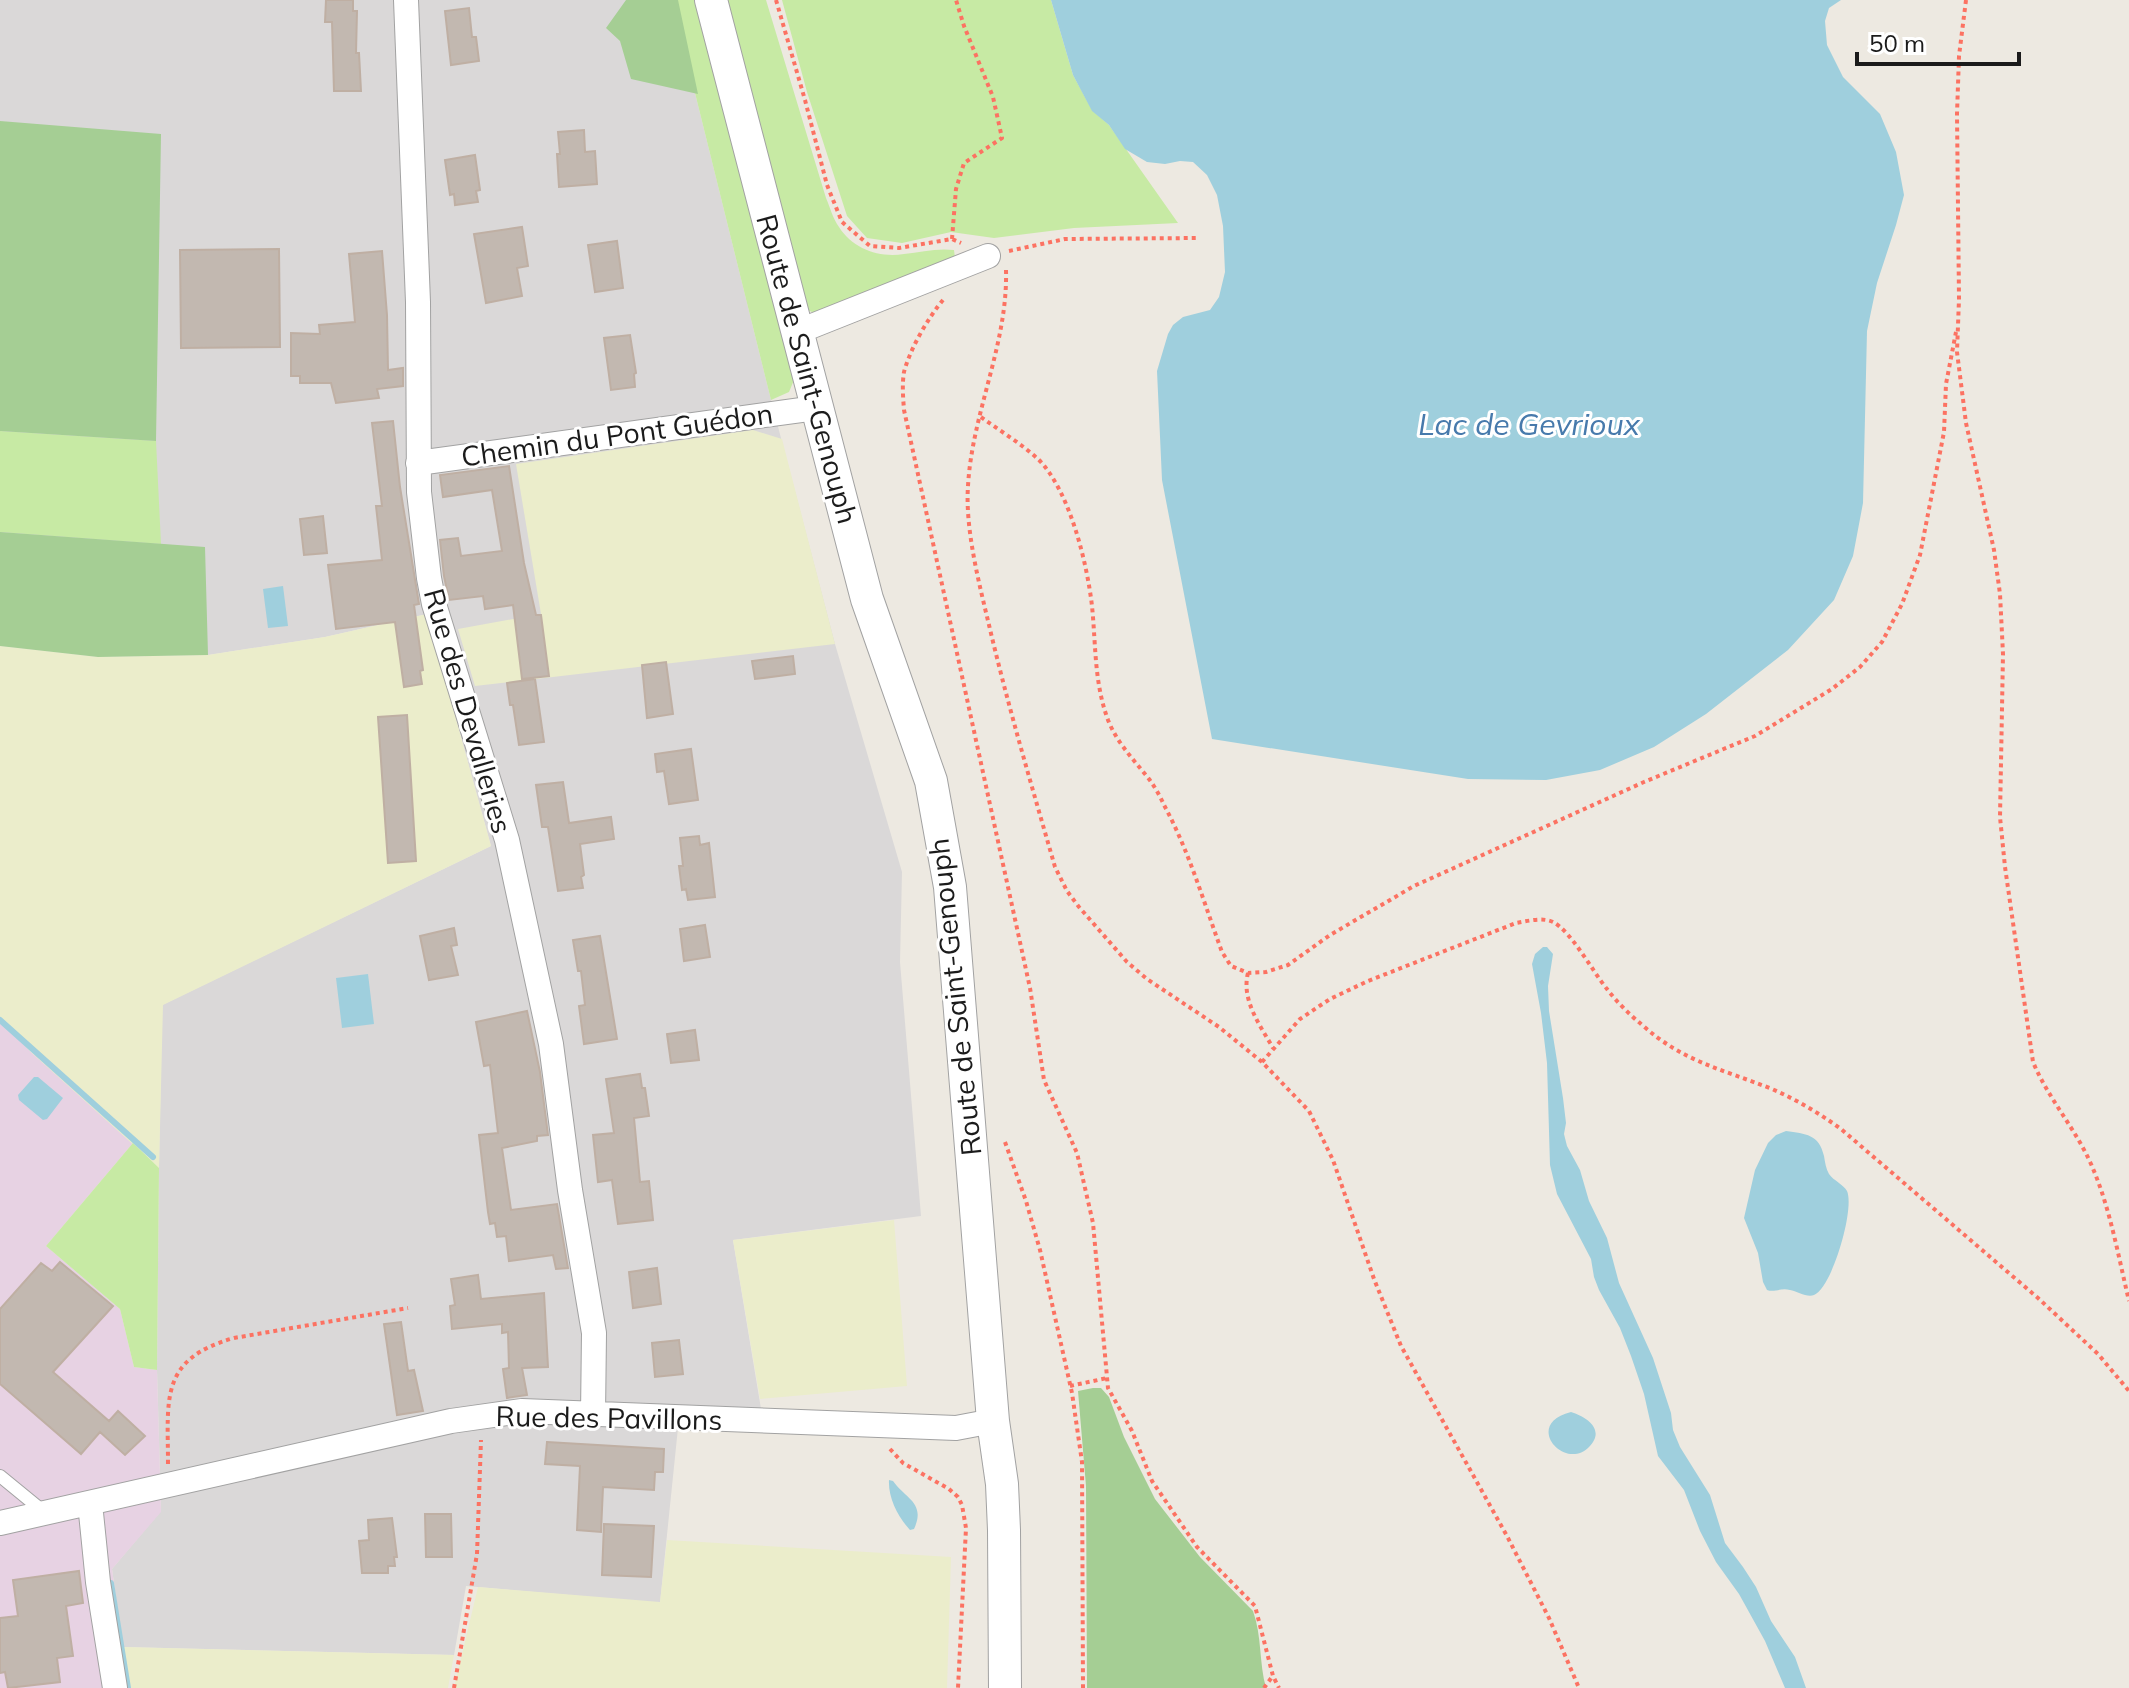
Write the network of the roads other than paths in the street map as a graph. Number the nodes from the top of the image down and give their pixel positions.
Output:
1 (406, 0) edge
2 (711, 0) edge
3 (997, 254) road end
4 (797, 332) junction
5 (816, 408) junction
6 (418, 463) junction
7 (593, 1415) junction
8 (993, 1421) junction
9 (0, 1476) edge
10 (90, 1503) junction
11 (45, 1512) junction
12 (0, 1523) edge
13 (115, 1688) edge
14 (1005, 1688) edge

1 - 6 street, Rue des Devalleries
2 - 4 street, Route de Saint-Genouph
3 - 4 street
4 - 5 street, Route de Saint-Genouph
5 - 6 street, Chemin du Pont Guédon
5 - 8 street, Route de Saint-Genouph
6 - 7 street, Rue des Devalleries
7 - 8 street, Rue des Pavillons
7 - 10 street, Rue des Pavillons
8 - 14 street, Route de Saint-Genouph
9 - 11 lane
10 - 11 street, Rue des Pavillons
10 - 13 street
11 - 12 street, Rue des Pavillons

